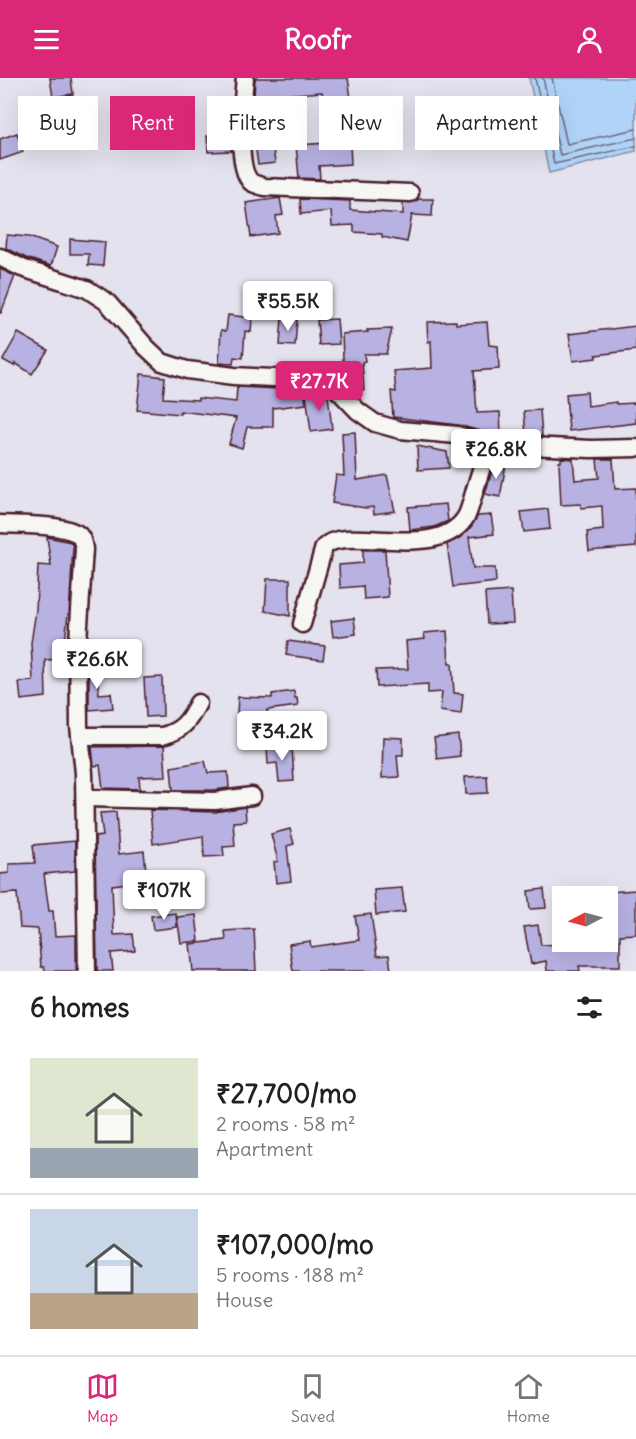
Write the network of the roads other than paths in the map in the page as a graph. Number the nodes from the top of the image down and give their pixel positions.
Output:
1 (245, 78) edge
2 (410, 194) dead end
3 (0, 257) edge
4 (489, 444) junction
5 (636, 448) edge
6 (0, 524) edge
7 (302, 624) dead end
8 (198, 703) dead end
9 (80, 736) junction
10 (252, 796) dead end
11 (85, 798) junction
12 (87, 971) edge

1 - 2 street
3 - 4 street
4 - 5 street
4 - 7 street
6 - 9 street
8 - 9 street
9 - 11 street
10 - 11 street
11 - 12 street

